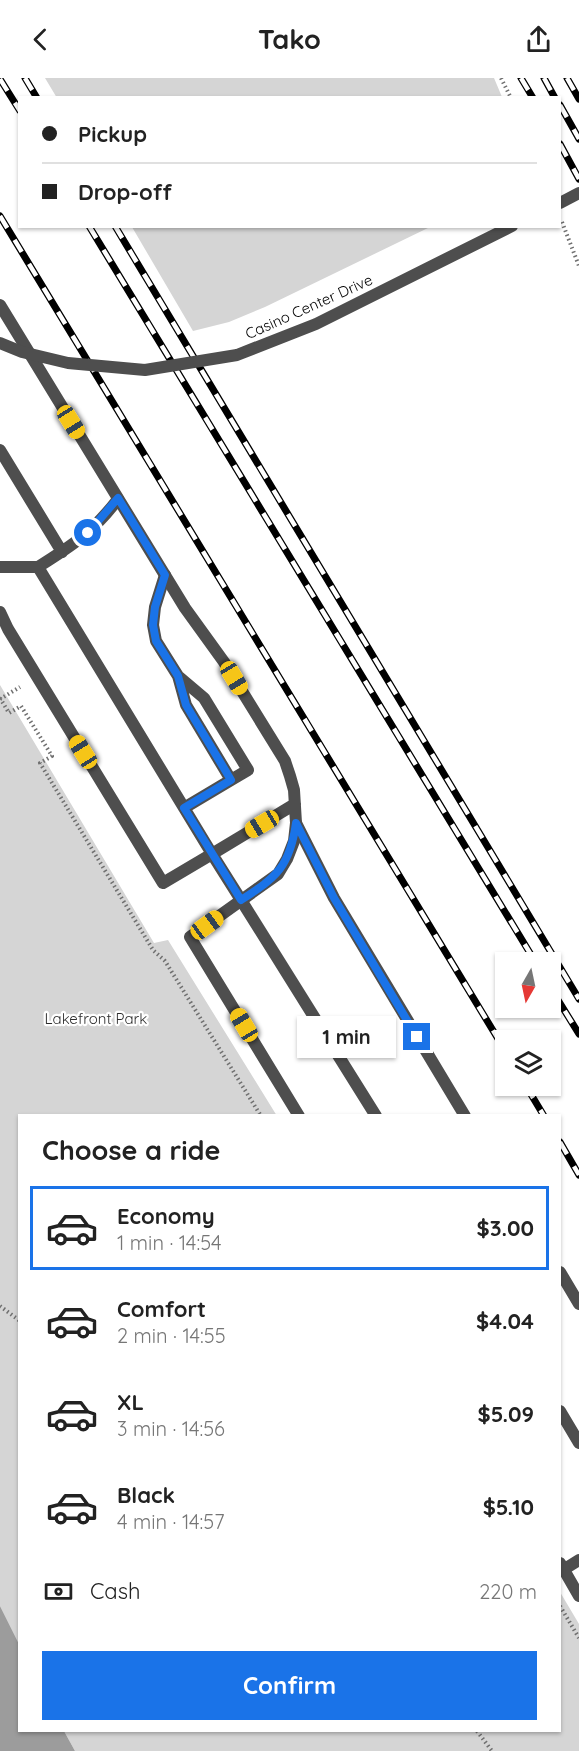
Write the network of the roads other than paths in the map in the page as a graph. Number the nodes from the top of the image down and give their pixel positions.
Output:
1 (579, 193) edge
2 (561, 202) edge
3 (508, 228) edge
4 (0, 305) edge
5 (0, 343) edge
6 (0, 450) edge
7 (118, 498) junction
8 (62, 552) junction
9 (0, 567) edge
10 (38, 567) junction
11 (165, 575) junction
12 (0, 612) edge
13 (178, 676) junction
14 (231, 780) junction
15 (296, 804) junction
16 (184, 808) junction
17 (296, 823) junction
18 (212, 854) junction
19 (241, 900) junction
20 (298, 1114) edge
21 (375, 1114) edge
22 (464, 1114) edge
23 (561, 1274) edge
24 (579, 1304) edge
25 (561, 1413) edge
26 (579, 1443) edge
27 (579, 1560) edge
28 (561, 1567) edge
29 (579, 1596) edge

1 - 2 street
3 - 5 street, Casino Center Drive, bridge
4 - 7 street
6 - 8 street
7 - 8 street
7 - 11 street
8 - 10 street
9 - 10 street
10 - 16 street
11 - 13 street
11 - 15 street
12 - 18 street
13 - 14 street
13 - 14 street
14 - 16 street
15 - 17 street
15 - 18 street
16 - 18 street
17 - 19 street
17 - 22 street
18 - 19 street
19 - 20 street
19 - 21 street
23 - 24 street
25 - 26 street
27 - 28 street
28 - 29 street

